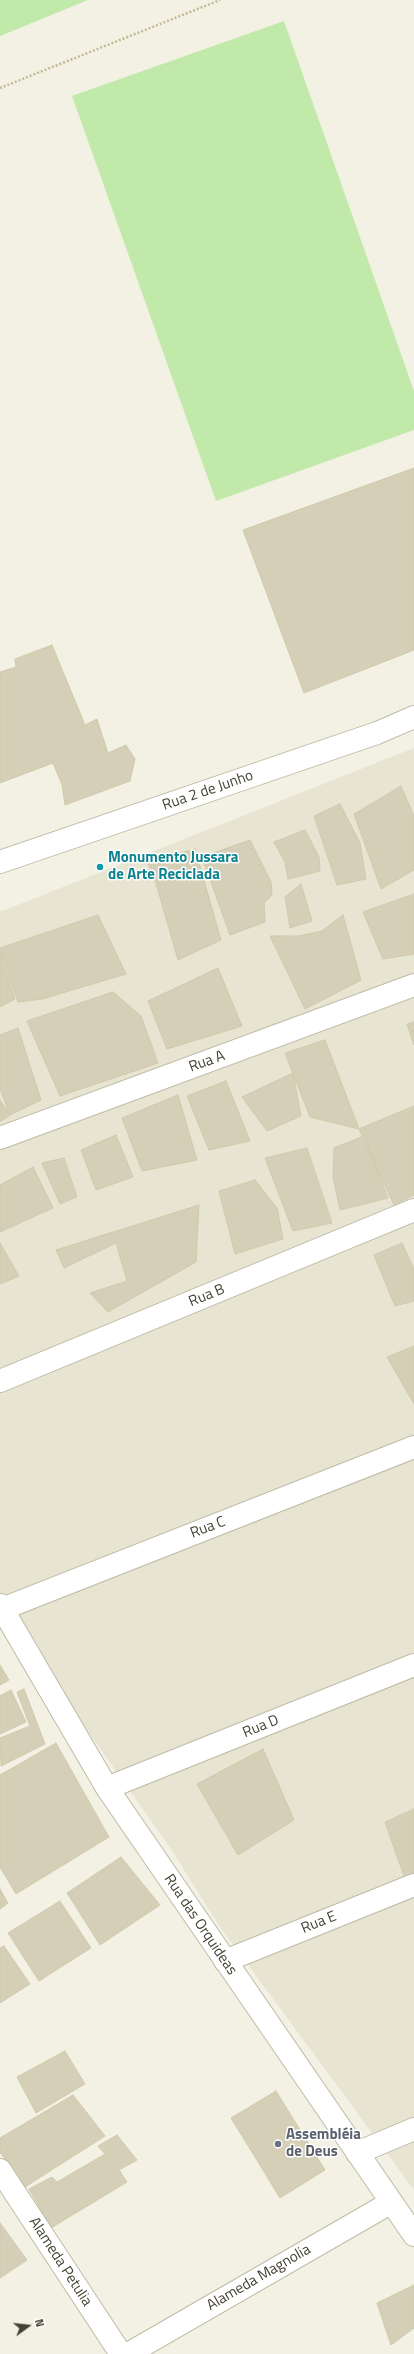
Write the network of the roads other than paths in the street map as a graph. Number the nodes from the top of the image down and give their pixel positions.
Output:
1 (414, 717) edge
2 (0, 862) edge
3 (414, 985) edge
4 (0, 1138) edge
5 (414, 1210) edge
6 (0, 1381) edge
7 (414, 1447) edge
8 (1, 1607) edge
9 (414, 1665) edge
10 (107, 1788) junction
11 (414, 1885) edge
12 (225, 1961) junction
13 (414, 2129) edge
14 (357, 2153) junction
15 (0, 2170) edge
16 (390, 2203) junction
17 (414, 2235) edge
18 (121, 2354) edge
19 (128, 2354) edge

1 - 2 street, Rua 2 de Junho
3 - 4 street, Rua A
5 - 6 street, Rua B
7 - 8 street, Rua C
8 - 10 street, Rua das Orquideas
9 - 10 street, Rua D
10 - 12 street, Rua das Orquideas
11 - 12 street, Rua E
12 - 14 street, Rua das Orquideas
13 - 14 street
14 - 16 street, Rua das Orquideas
15 - 18 street, Alameda Petulia
16 - 17 street, Rua das Orquideas
16 - 19 street, Alameda Magnolia

